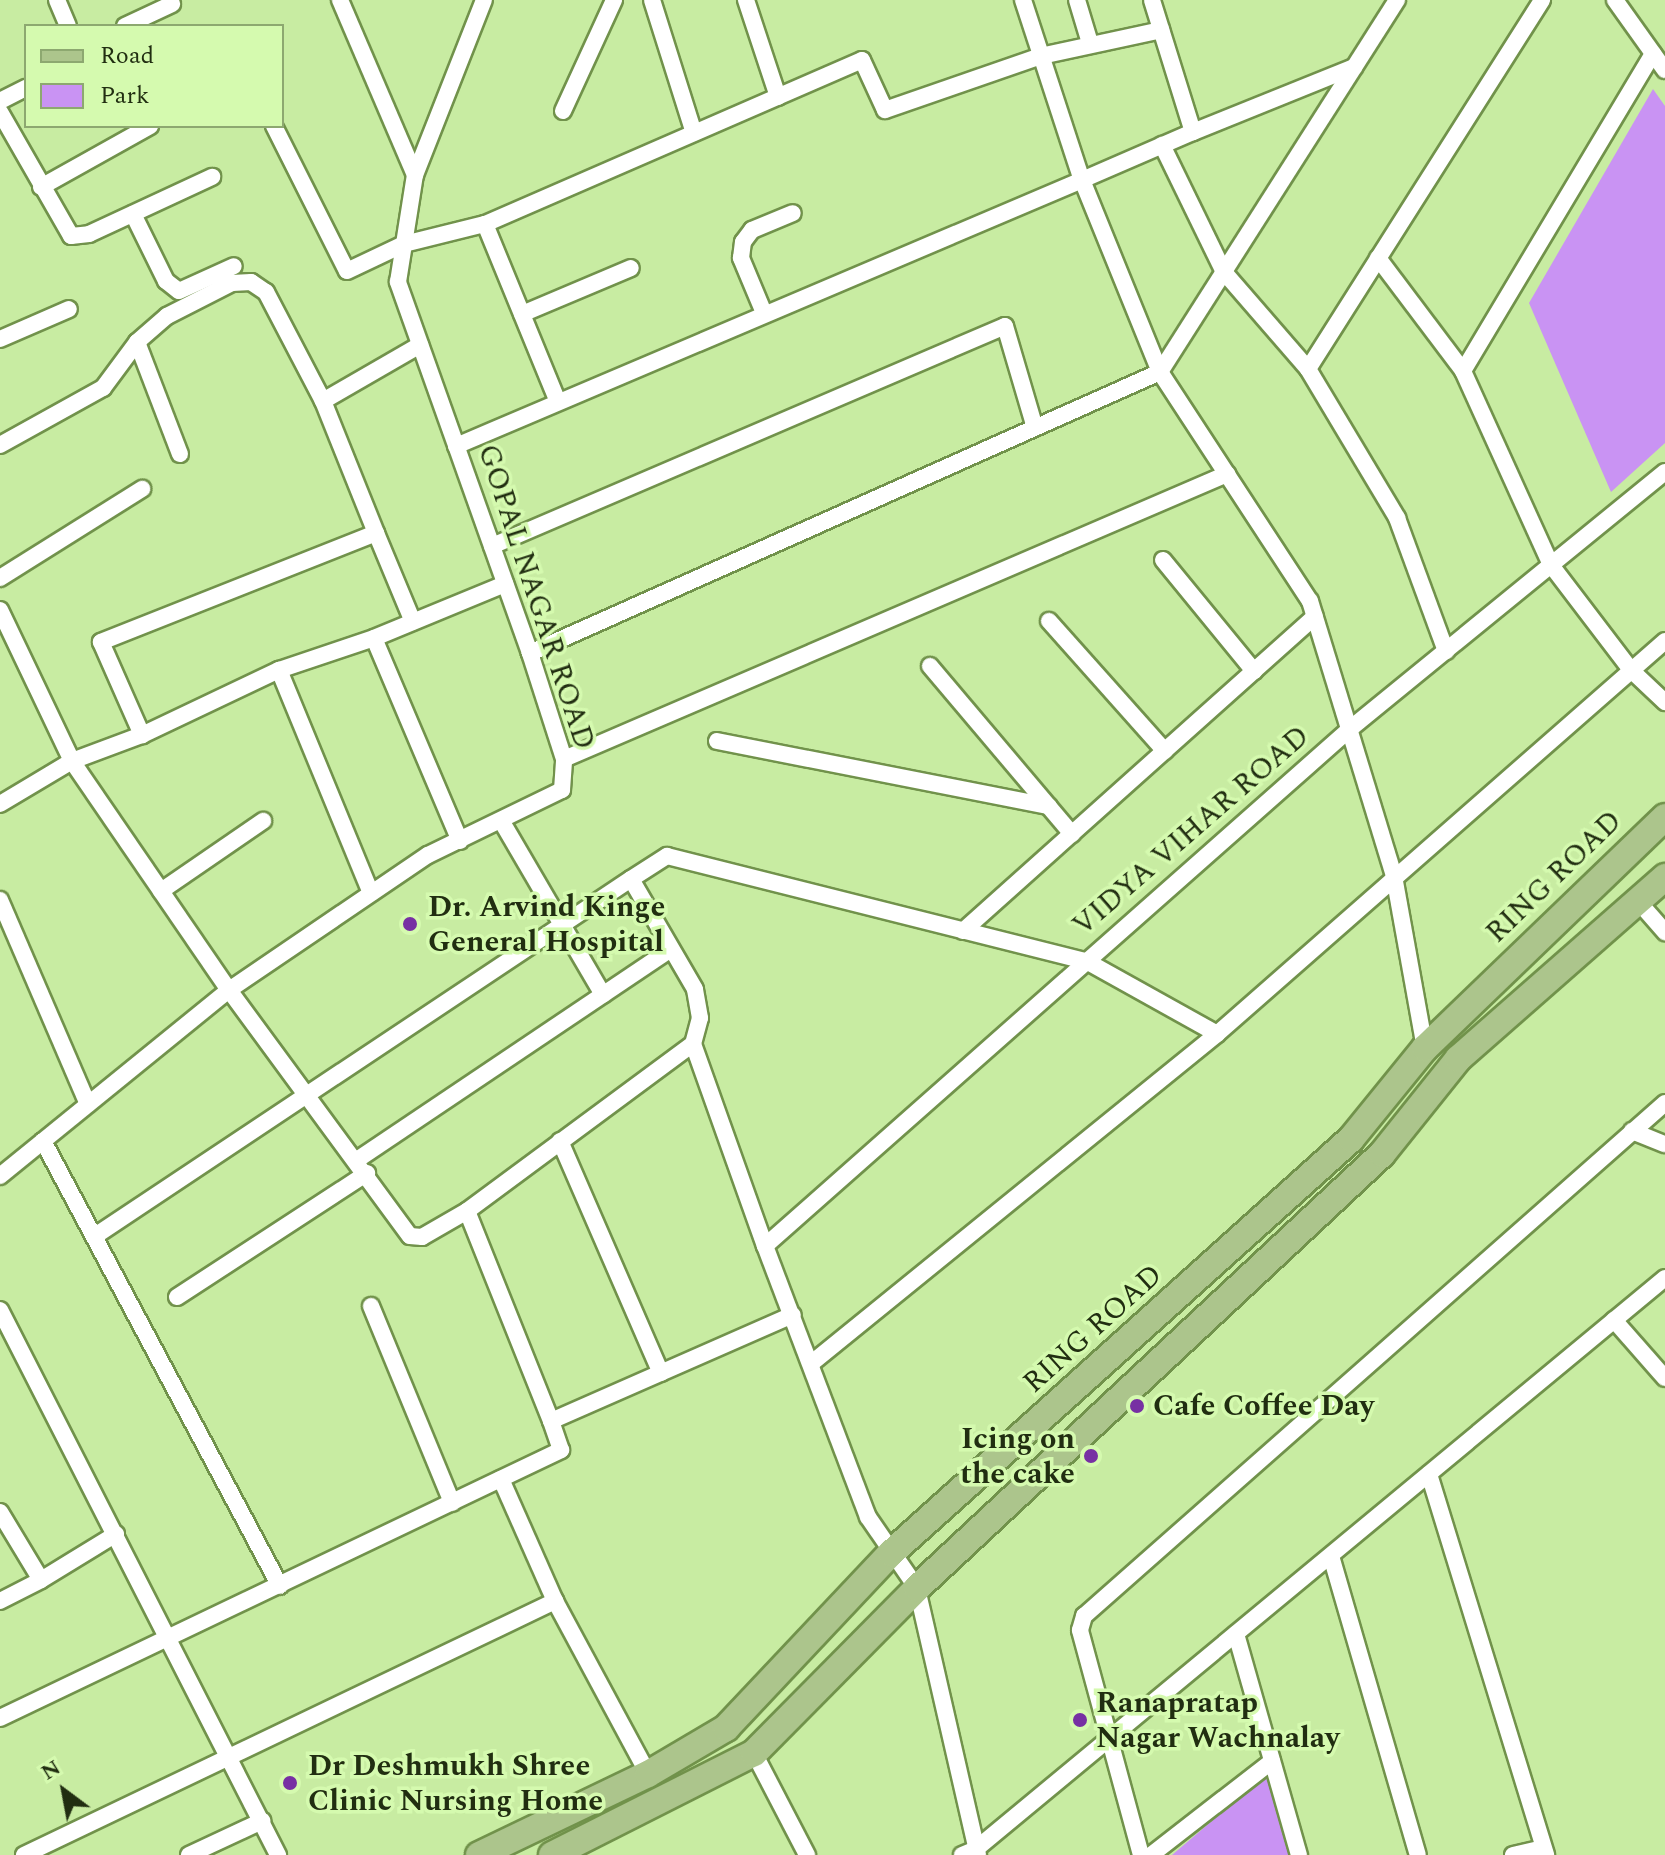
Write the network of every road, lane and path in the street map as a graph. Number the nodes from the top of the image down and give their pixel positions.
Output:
1 (57, 0) edge
2 (340, 0) edge
3 (484, 0) edge
4 (614, 0) edge
5 (652, 0) edge
6 (746, 0) edge
7 (1023, 0) edge
8 (1077, 0) edge
9 (1152, 0) edge
10 (1397, 0) edge
11 (1542, 0) edge
12 (1615, 0) edge
13 (172, 4) dead end
14 (67, 24) edge
15 (129, 24) edge
16 (1161, 30) junction
17 (1090, 43) junction
18 (1653, 54) junction
19 (1041, 56) junction
20 (1354, 67) junction
21 (1665, 70) edge
22 (24, 89) edge
23 (778, 97) junction
24 (0, 101) edge
25 (563, 111) dead end
26 (0, 112) edge
27 (115, 128) edge
28 (146, 128) edge
29 (275, 128) edge
30 (1193, 132) junction
31 (694, 133) junction
32 (121, 142) junction
33 (1162, 145) junction
34 (415, 175) junction
35 (212, 177) dead end
36 (1082, 180) junction
37 (41, 187) junction
38 (793, 213) dead end
39 (133, 214) junction
40 (485, 224) junction
41 (404, 244) junction
42 (1378, 258) junction
43 (234, 266) dead end
44 (631, 268) dead end
45 (1224, 272) junction
46 (69, 309) dead end
47 (764, 313) junction
48 (522, 314) junction
49 (0, 339) edge
50 (137, 342) junction
51 (420, 345) junction
52 (1308, 369) junction
53 (1463, 371) junction
54 (1160, 372) junction
55 (323, 401) junction
56 (558, 402) junction
57 (1035, 428) junction
58 (0, 445) edge
59 (456, 446) junction
60 (180, 454) dead end
61 (1665, 472) edge
62 (1227, 474) junction
63 (142, 489) dead end
64 (376, 533) junction
65 (492, 546) junction
66 (1163, 560) dead end
67 (1551, 565) junction
68 (0, 578) edge
69 (505, 584) junction
70 (0, 610) edge
71 (1315, 616) junction
72 (1049, 621) dead end
73 (413, 622) junction
74 (374, 638) junction
75 (1665, 641) edge
76 (1446, 651) junction
77 (530, 653) junction
78 (930, 666) dead end
79 (279, 670) junction
80 (1631, 670) junction
81 (1254, 671) junction
82 (1665, 702) edge
83 (1351, 728) junction
84 (142, 735) junction
85 (717, 741) dead end
86 (1165, 751) junction
87 (564, 759) junction
88 (72, 761) junction
89 (0, 804) edge
90 (1049, 806) junction
91 (1665, 817) edge
92 (263, 821) dead end
93 (502, 822) junction
94 (1072, 834) junction
95 (460, 841) junction
96 (1394, 876) junction
97 (1665, 877) edge
98 (631, 879) junction
99 (161, 891) junction
100 (371, 893) junction
101 (0, 900) edge
102 (1637, 900) junction
103 (561, 925) junction
104 (963, 931) junction
105 (1665, 932) edge
106 (671, 949) junction
107 (1086, 961) junction
108 (229, 990) junction
109 (603, 995) junction
110 (1217, 1034) junction
111 (693, 1044) junction
112 (1425, 1048) junction
113 (307, 1093) junction
114 (1665, 1103) edge
115 (88, 1104) junction
116 (1632, 1131) junction
117 (43, 1141) junction
118 (560, 1141) junction
119 (1665, 1144) edge
120 (362, 1166) junction
121 (0, 1176) edge
122 (467, 1211) junction
123 (95, 1236) junction
124 (765, 1246) junction
125 (1665, 1278) edge
126 (177, 1297) dead end
127 (371, 1306) dead end
128 (0, 1310) edge
129 (793, 1315) junction
130 (1614, 1320) junction
131 (813, 1362) junction
132 (661, 1373) junction
133 (1665, 1378) edge
134 (551, 1421) junction
135 (1429, 1474) junction
136 (501, 1479) junction
137 (452, 1503) junction
138 (0, 1512) edge
139 (116, 1534) junction
140 (891, 1553) junction
141 (1331, 1556) junction
142 (41, 1580) junction
143 (280, 1586) junction
144 (917, 1588) junction
145 (0, 1601) edge
146 (555, 1601) junction
147 (1236, 1634) junction
148 (171, 1639) junction
149 (0, 1718) edge
150 (1111, 1738) junction
151 (754, 1753) junction
152 (231, 1756) junction
153 (1272, 1761) junction
154 (648, 1774) junction
155 (262, 1821) junction
156 (1544, 1851) edge
157 (972, 1853) edge
158 (24, 1855) edge
159 (189, 1855) edge
160 (278, 1855) edge
161 (479, 1855) edge
162 (552, 1855) edge
163 (807, 1855) edge
164 (1141, 1855) edge
165 (1151, 1855) edge
166 (1299, 1855) edge
167 (1418, 1855) edge
168 (1513, 1855) edge

1 - 14 street
2 - 34 street
3 - 34 street, GOPAL NAGAR ROAD
4 - 25 street
5 - 31 street
6 - 23 street
7 - 19 street
8 - 17 street
9 - 16 street
10 - 20 street
11 - 42 street
12 - 18 street
13 - 15 street
16 - 17 street
16 - 30 street
17 - 19 street
18 - 21 street
18 - 53 street
19 - 23 street
19 - 36 street
20 - 30 street
20 - 45 street
22 - 24 street
23 - 31 street
26 - 37 street
27 - 32 street
28 - 32 street
29 - 41 street
30 - 33 street
31 - 40 street
32 - 37 street
33 - 36 street
33 - 45 street
34 - 41 street, GOPAL NAGAR ROAD
35 - 39 street
36 - 47 street
36 - 54 street
37 - 39 street
38 - 47 street
39 - 43 street
40 - 41 street
40 - 48 street
41 - 51 street, GOPAL NAGAR ROAD
42 - 52 street
42 - 53 street
44 - 48 street
45 - 52 street
45 - 54 street
46 - 49 street
47 - 56 street
48 - 56 street
50 - 55 street
50 - 58 street
50 - 60 street
51 - 55 street
51 - 59 street, GOPAL NAGAR ROAD
52 - 76 street
53 - 67 street
54 - 57 street
54 - 62 street
55 - 64 street
56 - 59 street
57 - 65 street
57 - 77 street
59 - 65 street, GOPAL NAGAR ROAD
61 - 67 street, VIDYA VIHAR ROAD
62 - 71 street
62 - 87 street
63 - 68 street
64 - 73 street
64 - 84 street
65 - 69 street, GOPAL NAGAR ROAD
66 - 81 street
67 - 76 street, VIDYA VIHAR ROAD
67 - 80 street
69 - 73 street
69 - 77 street, GOPAL NAGAR ROAD
70 - 88 street
71 - 81 street
71 - 83 street
72 - 86 street
73 - 74 street
74 - 79 street
74 - 95 street
75 - 80 street
76 - 83 street, VIDYA VIHAR ROAD
77 - 87 street, GOPAL NAGAR ROAD
78 - 90 street
79 - 84 street
79 - 100 street
80 - 82 street
80 - 96 street
81 - 86 street
83 - 96 street
83 - 107 street, VIDYA VIHAR ROAD
84 - 88 street
85 - 90 street
86 - 94 street
87 - 93 street, GOPAL NAGAR ROAD
88 - 89 street
88 - 99 street
90 - 94 street
91 - 112 main road, RING ROAD
92 - 99 street
93 - 95 street, GOPAL NAGAR ROAD
93 - 103 street
94 - 104 street
95 - 100 street, GOPAL NAGAR ROAD
96 - 110 street
96 - 112 street
97 - 102 main road
98 - 103 street
98 - 104 street
98 - 106 street
99 - 108 street
100 - 108 street, GOPAL NAGAR ROAD
101 - 115 street
102 - 105 street
102 - 144 main road
103 - 109 street
103 - 113 street
104 - 107 street
106 - 109 street
106 - 111 street
107 - 110 street
107 - 124 street, VIDYA VIHAR ROAD
108 - 113 street
108 - 115 street, GOPAL NAGAR ROAD
109 - 120 street
110 - 131 street
111 - 118 street
111 - 124 street
112 - 140 main road, RING ROAD
113 - 120 street
113 - 123 street
114 - 116 street
115 - 117 street, GOPAL NAGAR ROAD
116 - 119 street
116 - 150 street
117 - 121 street, GOPAL NAGAR ROAD
117 - 123 street
118 - 122 street
118 - 132 street
120 - 122 street
120 - 126 street
122 - 134 street
123 - 143 street
124 - 129 street
125 - 130 street
127 - 137 street
128 - 139 street
129 - 131 street
129 - 132 street
130 - 133 street
130 - 135 street
131 - 140 street
132 - 134 street
134 - 136 street
135 - 141 street
135 - 156 street
136 - 137 street
136 - 146 street
137 - 143 street
138 - 142 street
139 - 142 street
139 - 148 street
140 - 144 street
140 - 154 main road, RING ROAD
141 - 147 street
141 - 167 street
142 - 145 street
143 - 148 street
144 - 151 main road
144 - 157 street
146 - 152 street
146 - 154 street
147 - 150 street
147 - 153 street
148 - 149 street
148 - 152 street
150 - 157 street
150 - 164 street
151 - 162 main road
151 - 163 street
152 - 155 street
152 - 158 street
153 - 165 street
153 - 166 street
154 - 161 main road, RING ROAD
155 - 159 street
155 - 160 street
156 - 168 street

